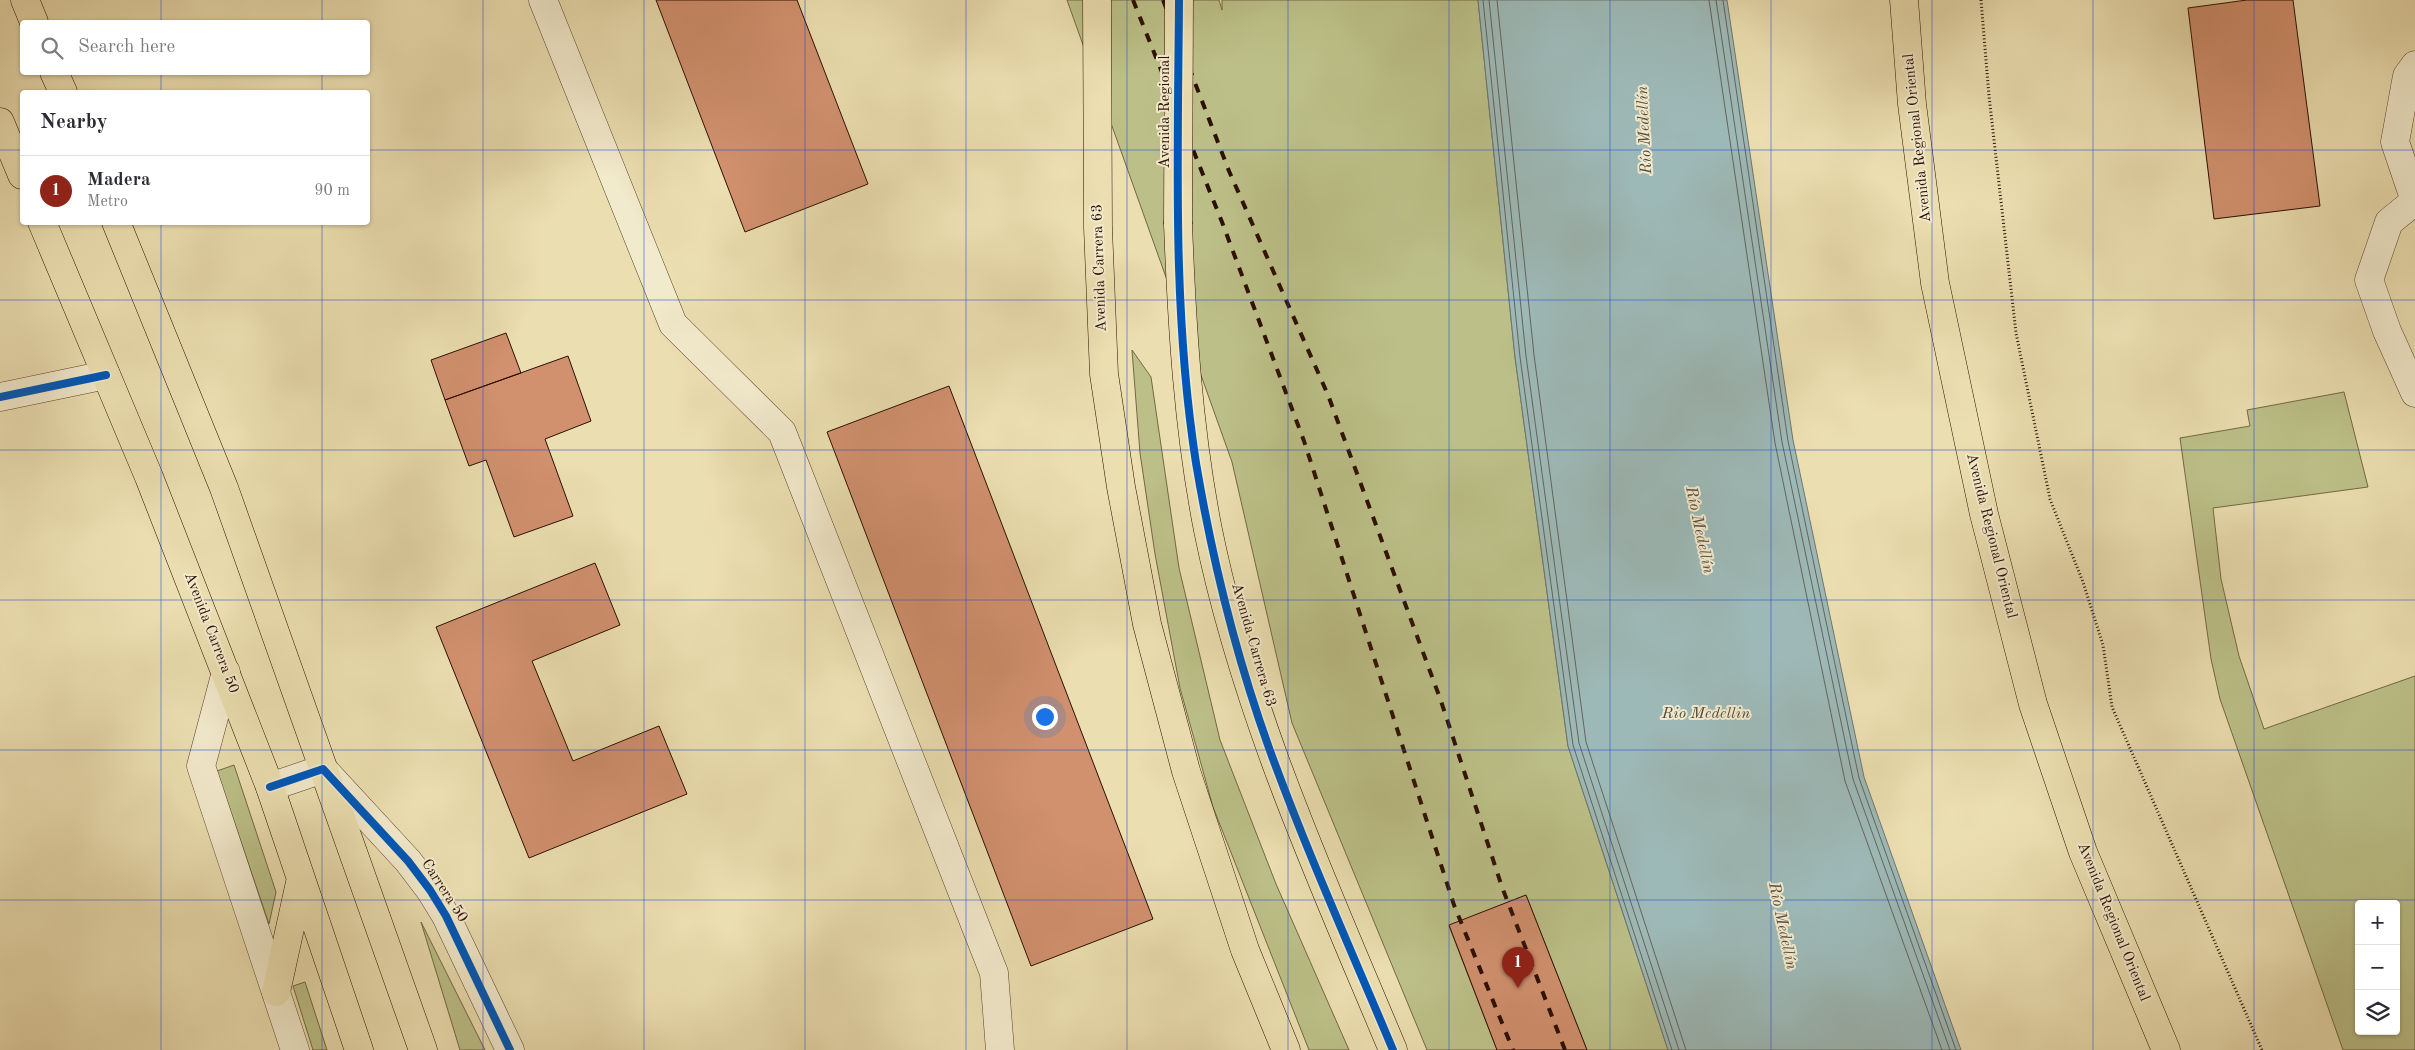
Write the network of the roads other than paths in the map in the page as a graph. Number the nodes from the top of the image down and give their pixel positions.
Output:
1 (25, 0) edge
2 (543, 0) edge
3 (1097, 0) edge
4 (1179, 0) edge
5 (1904, 0) edge
6 (33, 20) edge
7 (2415, 65) edge
8 (55, 75) edge
9 (62, 90) edge
10 (0, 124) edge
11 (20, 170) edge
12 (1178, 224) joint
13 (43, 225) edge
14 (117, 225) edge
15 (106, 375) junction
16 (2415, 393) edge
17 (0, 397) edge
18 (226, 672) junction
19 (323, 769) junction
20 (270, 787) junction
21 (301, 877) junction
22 (276, 992) junction
23 (295, 1050) edge
24 (359, 1050) edge
25 (423, 1050) edge
26 (510, 1050) edge
27 (1000, 1050) edge
28 (1286, 1050) edge
29 (1393, 1050) edge
30 (2166, 1050) edge

1 - 6 main road
2 - 27 street
3 - 28 main road, Avenida Carrera 63
4 - 12 main road, Avenida Regional, bridge
5 - 30 main road, Avenida Regional Oriental
7 - 16 street
8 - 9 main road
10 - 11 main road
12 - 29 main road, Avenida Carrera 63
13 - 15 main road, Avenida Carrera 50
14 - 19 main road
15 - 17 street
15 - 18 main road, Avenida Carrera 50
18 - 20 main road, Avenida Carrera 50
18 - 22 street
19 - 20 street
19 - 25 main road
19 - 26 street, Carrera 50
20 - 21 main road, Avenida Carrera 50
21 - 22 main road
21 - 24 main road, Avenida Carrera 50
22 - 23 street

